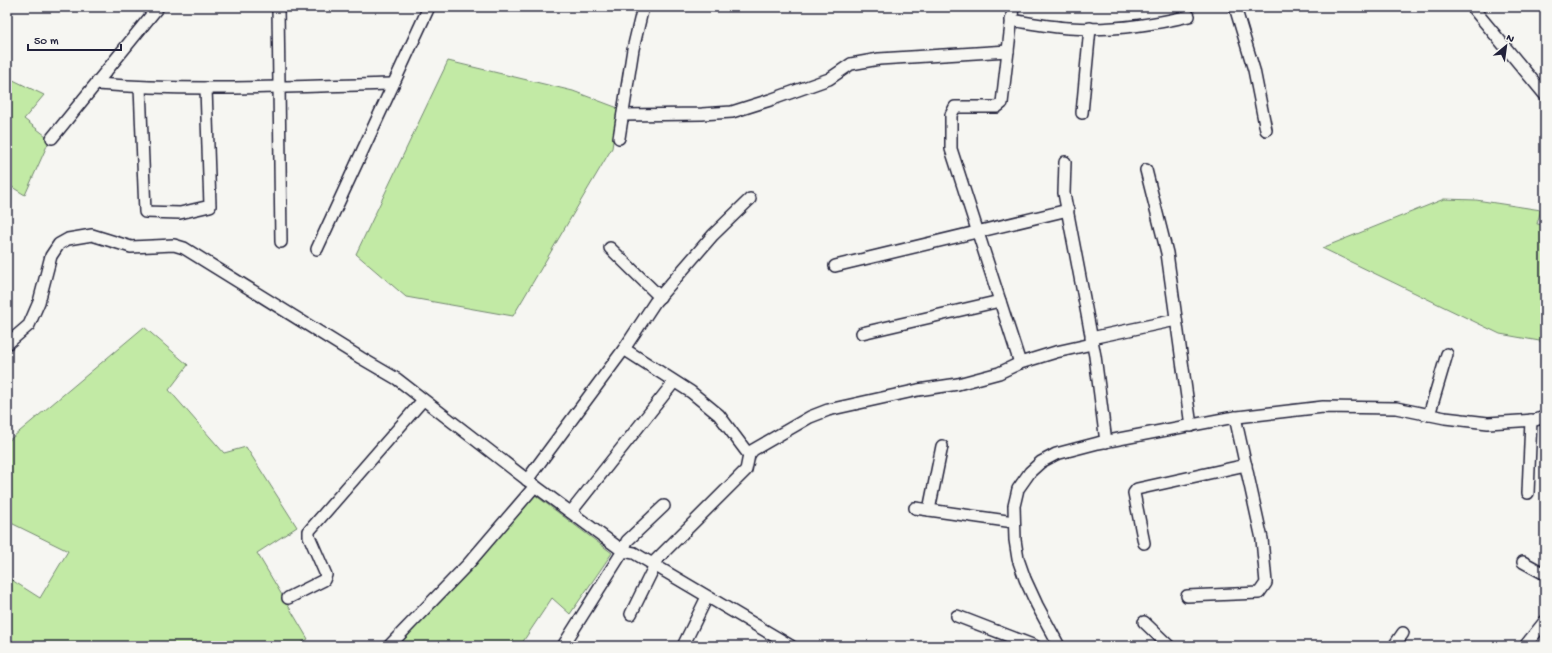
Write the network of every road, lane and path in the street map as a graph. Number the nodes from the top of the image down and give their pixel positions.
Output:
1 (158, 7) edge
2 (278, 7) edge
3 (429, 7) edge
4 (643, 7) edge
5 (1013, 7) edge
6 (1235, 7) edge
7 (1472, 7) edge
8 (1189, 16) dead end
9 (1011, 20) junction
10 (1090, 28) junction
11 (1008, 52) junction
12 (97, 84) junction
13 (393, 84) junction
14 (278, 87) junction
15 (140, 88) junction
16 (206, 88) junction
17 (1545, 95) edge
18 (1082, 113) dead end
19 (623, 115) junction
20 (1266, 130) dead end
21 (52, 138) dead end
22 (619, 138) dead end
23 (1065, 162) dead end
24 (1146, 170) dead end
25 (750, 199) dead end
26 (1068, 210) junction
27 (979, 233) junction
28 (281, 242) dead end
29 (317, 248) dead end
30 (610, 248) dead end
31 (835, 266) dead end
32 (660, 297) junction
33 (1000, 301) junction
34 (1176, 320) junction
35 (862, 332) dead end
36 (1092, 341) junction
37 (7, 344) edge
38 (624, 349) junction
39 (1447, 354) dead end
40 (1020, 363) junction
41 (674, 382) junction
42 (423, 400) junction
43 (1429, 415) junction
44 (1235, 417) junction
45 (1545, 417) edge
46 (1531, 420) junction
47 (1191, 426) junction
48 (1106, 442) junction
49 (942, 446) dead end
50 (749, 455) junction
51 (1246, 465) junction
52 (531, 483) junction
53 (1528, 493) dead end
54 (664, 506) dead end
55 (915, 508) dead end
56 (929, 510) junction
57 (571, 512) junction
58 (1014, 522) junction
59 (1144, 543) dead end
60 (623, 551) junction
61 (1523, 562) dead end
62 (653, 564) junction
63 (1545, 574) edge
64 (1187, 596) dead end
65 (707, 597) junction
66 (288, 598) dead end
67 (631, 614) dead end
68 (957, 616) dead end
69 (1545, 621) edge
70 (1144, 622) dead end
71 (1403, 633) dead end
72 (390, 646) edge
73 (563, 646) edge
74 (683, 646) edge
75 (791, 646) edge
76 (1035, 646) edge
77 (1059, 646) edge
78 (1169, 646) edge
79 (1394, 646) edge
80 (1525, 646) edge

1 - 12 street
2 - 14 street
3 - 13 street
4 - 19 street
5 - 9 street
6 - 20 street
7 - 17 street
8 - 10 street
9 - 10 street
9 - 11 street
10 - 18 street
11 - 19 street
11 - 27 street
12 - 15 street
12 - 21 street
13 - 14 street
13 - 29 street
14 - 16 street
14 - 28 street
15 - 16 street
15 - 16 street
19 - 22 street
23 - 26 street
24 - 34 street
25 - 32 street
26 - 27 street
26 - 36 street
27 - 31 street
27 - 33 street
30 - 32 street
32 - 38 street
33 - 35 street
33 - 40 street
34 - 36 street
34 - 47 street
36 - 40 street
36 - 48 street
37 - 42 street
38 - 41 street
38 - 52 street
39 - 43 street
40 - 50 street
41 - 50 street
41 - 57 street
42 - 52 street
42 - 66 street
43 - 44 street
43 - 46 street
44 - 47 street
44 - 51 street
45 - 46 street
46 - 53 street
47 - 48 street
48 - 58 street
49 - 56 street
50 - 62 street
51 - 59 street
51 - 64 street
52 - 57 street
52 - 72 street
54 - 60 street
55 - 56 street
56 - 58 street
57 - 60 street
58 - 77 street
60 - 62 street
60 - 73 street
61 - 63 street
62 - 65 street
62 - 67 street
65 - 74 street
65 - 75 street
68 - 76 street
69 - 80 street
70 - 78 street
71 - 79 street

